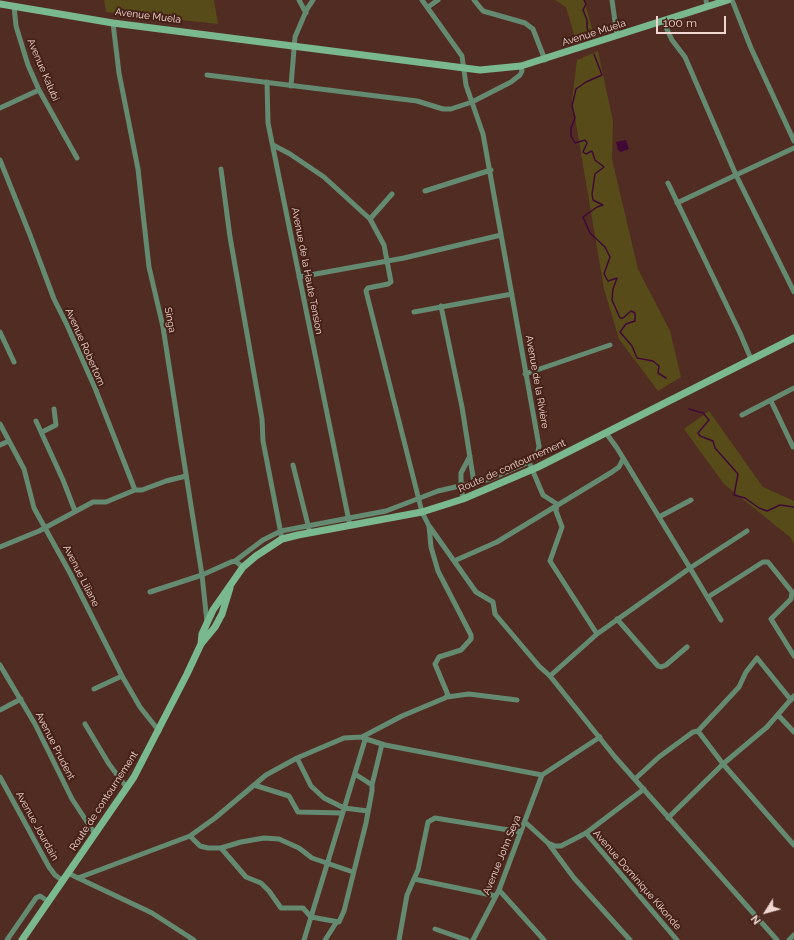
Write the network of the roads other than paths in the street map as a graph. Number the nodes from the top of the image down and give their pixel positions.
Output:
1 (299, 0) edge
2 (313, 0) edge
3 (422, 0) edge
4 (438, 0) edge
5 (474, 0) edge
6 (612, 0) edge
7 (728, 0) edge
8 (732, 0) edge
9 (707, 3) edge
10 (0, 4) edge
11 (14, 6) junction
12 (428, 7) junction
13 (306, 12) junction
14 (663, 21) junction
15 (113, 23) junction
16 (617, 36) junction
17 (294, 45) junction
18 (544, 60) junction
19 (521, 66) junction
20 (464, 68) junction
21 (207, 75) dead end
22 (268, 82) junction
23 (291, 86) junction
24 (39, 90) junction
25 (472, 102) junction
26 (0, 108) edge
27 (794, 141) edge
28 (273, 145) junction
29 (794, 148) edge
30 (77, 158) dead end
31 (0, 160) edge
32 (221, 169) dead end
33 (491, 170) junction
34 (736, 175) junction
35 (668, 184) dead end
36 (425, 191) dead end
37 (392, 194) dead end
38 (677, 203) junction
39 (370, 219) junction
40 (501, 235) junction
41 (388, 261) junction
42 (299, 277) junction
43 (794, 292) edge
44 (512, 294) junction
45 (441, 306) junction
46 (414, 312) dead end
47 (0, 332) edge
48 (794, 338) edge
49 (610, 346) dead end
50 (751, 359) junction
51 (14, 362) dead end
52 (525, 374) junction
53 (794, 388) edge
54 (771, 401) junction
55 (54, 409) dead end
56 (742, 415) dead end
57 (36, 421) dead end
58 (0, 424) edge
59 (42, 432) junction
60 (606, 433) junction
61 (9, 441) junction
62 (0, 445) edge
63 (793, 447) dead end
64 (470, 456) junction
65 (623, 458) junction
66 (529, 462) junction
67 (293, 465) dead end
68 (532, 470) junction
69 (186, 476) junction
70 (474, 482) junction
71 (461, 485) junction
72 (135, 490) junction
73 (463, 499) junction
74 (419, 500) junction
75 (691, 500) dead end
76 (557, 504) junction
77 (75, 511) junction
78 (422, 512) junction
79 (349, 517) junction
80 (659, 517) junction
81 (308, 524) junction
82 (350, 526) junction
83 (429, 526) junction
84 (44, 528) junction
85 (281, 531) junction
86 (747, 531) dead end
87 (310, 533) junction
88 (282, 539) junction
89 (0, 547) edge
90 (454, 561) junction
91 (235, 562) junction
92 (243, 567) junction
93 (690, 568) junction
94 (202, 575) junction
95 (232, 582) junction
96 (150, 592) dead end
97 (708, 597) junction
98 (617, 620) junction
99 (721, 620) dead end
100 (207, 622) junction
101 (597, 634) junction
102 (201, 644) junction
103 (687, 647) dead end
104 (794, 656) edge
105 (0, 666) edge
106 (122, 676) junction
107 (550, 676) junction
108 (94, 690) dead end
109 (447, 697) junction
110 (793, 697) edge
111 (20, 699) junction
112 (517, 700) dead end
113 (0, 710) edge
114 (778, 715) junction
115 (85, 724) dead end
116 (159, 731) junction
117 (698, 731) junction
118 (794, 732) edge
119 (600, 737) junction
120 (363, 738) junction
121 (382, 744) junction
122 (297, 758) junction
123 (723, 764) junction
124 (355, 774) junction
125 (542, 775) junction
126 (0, 777) edge
127 (635, 779) junction
128 (254, 784) junction
129 (372, 785) junction
130 (127, 788) junction
131 (644, 789) junction
132 (344, 810) junction
133 (368, 811) junction
134 (668, 818) junction
135 (525, 822) junction
136 (521, 832) junction
137 (586, 833) junction
138 (95, 834) junction
139 (190, 836) junction
140 (548, 844) junction
141 (794, 845) edge
142 (221, 848) junction
143 (328, 862) junction
144 (353, 872) junction
145 (68, 873) junction
146 (78, 878) junction
147 (414, 879) junction
148 (63, 881) junction
149 (499, 890) junction
150 (496, 896) junction
151 (49, 902) junction
152 (311, 917) junction
153 (336, 922) junction
154 (435, 929) dead end
155 (794, 935) edge
156 (7, 940) edge
157 (22, 940) edge
158 (194, 940) edge
159 (304, 940) edge
160 (325, 940) edge
161 (399, 940) edge
162 (467, 940) edge
163 (473, 940) edge
164 (544, 940) edge
165 (630, 940) edge
166 (677, 940) edge
167 (777, 940) edge
168 (789, 940) edge

1 - 13 street
2 - 13 street
3 - 12 street, Avenue de la Rivière
4 - 12 street
5 - 18 street
6 - 16 street
7 - 9 street, Avenue Muela
8 - 27 street
9 - 14 street, Avenue Muela
10 - 11 street, Avenue Muela
11 - 15 street, Avenue Muela
11 - 24 street, Avenue Kalubi
12 - 20 street, Avenue de la Rivière
13 - 17 street
14 - 16 street, Avenue Muela
14 - 34 street
15 - 17 street, Avenue Muela
15 - 69 street, Singa
16 - 18 street, Avenue Muela
17 - 20 street, Avenue Muela
17 - 23 street
18 - 19 street, Avenue Muela
19 - 20 street, Avenue Muela
19 - 25 street
20 - 25 street, Avenue de la Rivière
21 - 22 street
22 - 23 street
22 - 28 street, Avenue de la Haute Tension
23 - 25 street
24 - 26 street
24 - 30 street, Avenue Kalubi
25 - 33 street, Avenue de la Rivière
28 - 39 street
28 - 42 street, Avenue de la Haute Tension
29 - 34 street
31 - 72 street, Avenue Robertom
32 - 85 street
33 - 36 street
33 - 40 street, Avenue de la Rivière
34 - 38 street
34 - 43 street
35 - 38 street
37 - 39 street
38 - 50 street
39 - 41 street
40 - 41 street
40 - 44 street, Avenue de la Rivière
41 - 42 street
41 - 74 street
42 - 79 street, Avenue de la Haute Tension
44 - 45 street
44 - 52 street, Avenue de la Rivière
45 - 46 street
45 - 64 street
47 - 51 street
48 - 50 street, Route de contournement
49 - 52 street
50 - 60 street, Route de contournement
52 - 66 street, Avenue de la Rivière
53 - 54 street
54 - 56 street
54 - 63 street
55 - 59 street
57 - 59 street
58 - 61 street, Avenue Liliane
59 - 77 street
60 - 65 street
60 - 68 street, Route de contournement
61 - 62 street
61 - 84 street, Avenue Liliane
64 - 70 street
64 - 71 street
65 - 76 street
65 - 80 street
66 - 68 street
66 - 70 street
67 - 81 street
68 - 73 street, Route de contournement
68 - 76 street
69 - 72 street
69 - 94 street, Singa
70 - 71 street
71 - 73 street
71 - 74 street
72 - 77 street
73 - 78 street, Route de contournement
74 - 78 street
74 - 79 street
75 - 80 street
76 - 90 street
76 - 101 street
77 - 84 street
78 - 82 street, Route de contournement
78 - 83 street
79 - 81 street
79 - 82 street, Avenue de la Haute Tension
80 - 93 street
81 - 85 street
81 - 87 street
82 - 87 street, Route de contournement
83 - 90 street
83 - 109 street
84 - 89 street
84 - 106 street, Avenue Liliane
85 - 88 street
85 - 91 street
86 - 93 street
87 - 88 street, Route de contournement
88 - 92 street, Route de contournement
90 - 107 street
91 - 92 street
91 - 94 street
92 - 95 street, Route de contournement
93 - 97 street
93 - 98 street
94 - 96 street
94 - 100 street, Singa
95 - 100 street, Route de contournement
95 - 102 street, Route de contournement
97 - 99 street
97 - 104 street
98 - 101 street
98 - 103 street
100 - 102 street, Route de contournement
101 - 107 street
102 - 116 street, Route de contournement
105 - 111 street, Avenue Prudent
106 - 108 street
106 - 116 street, Avenue Liliane
107 - 119 street
109 - 112 street
109 - 120 street
110 - 114 street
110 - 117 street
111 - 113 street
111 - 138 street, Avenue Prudent
114 - 118 street
114 - 123 street
115 - 130 street
116 - 130 street, Route de contournement
117 - 123 street
117 - 127 street
119 - 125 street
119 - 127 street
120 - 121 street
120 - 122 street
120 - 124 street
121 - 125 street
121 - 129 street
122 - 128 street
122 - 132 street
123 - 134 street
123 - 141 street
124 - 129 street
124 - 132 street
125 - 135 street, Avenue John Seya
126 - 148 street, Avenue Jourdain
127 - 131 street
128 - 132 street
128 - 139 street
129 - 133 street
130 - 138 street, Route de contournement
131 - 134 street
131 - 137 street
132 - 133 street
132 - 143 street
133 - 144 street
134 - 167 street
135 - 136 street, Avenue John Seya
135 - 140 street
136 - 147 street
136 - 149 street, Avenue John Seya
137 - 140 street, Avenue Dominique Kikonde
137 - 166 street, Avenue Dominique Kikonde
138 - 145 street, Route de contournement
139 - 142 street
139 - 146 street
140 - 165 street
142 - 143 street
142 - 152 street
143 - 144 street
143 - 152 street
144 - 153 street
145 - 146 street
145 - 148 street, Route de contournement
146 - 158 street
147 - 150 street
147 - 161 street
148 - 151 street, Route de contournement
149 - 150 street, Avenue John Seya
149 - 164 street
150 - 163 street, Avenue John Seya
151 - 156 street
151 - 157 street, Route de contournement
152 - 153 street
152 - 159 street
153 - 160 street
154 - 162 street
155 - 168 street

